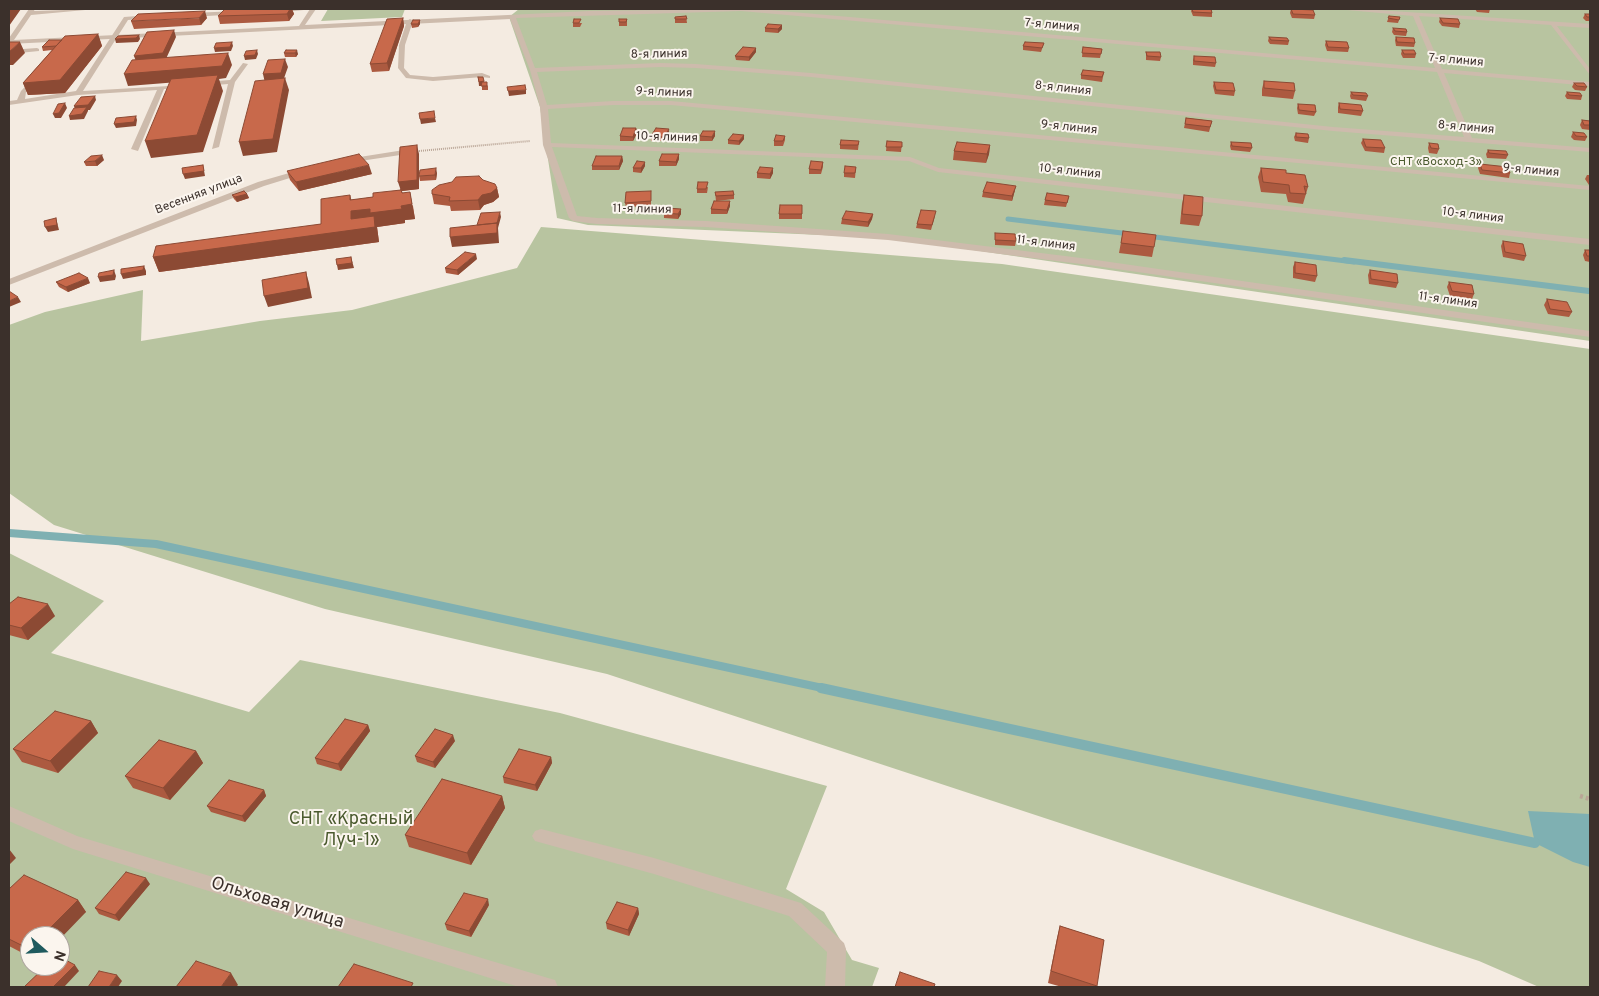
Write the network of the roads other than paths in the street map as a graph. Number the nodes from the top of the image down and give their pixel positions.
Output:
1 (93, 9) edge
2 (311, 9) edge
3 (741, 9) edge
4 (1339, 9) edge
5 (30, 11) edge
6 (271, 11) edge
7 (242, 12) edge
8 (184, 15) edge
9 (1416, 15) junction
10 (155, 17) edge
11 (512, 17) junction
12 (410, 21) junction
13 (1553, 24) junction
14 (302, 26) junction
15 (1590, 26) edge
16 (113, 36) junction
17 (9, 42) edge
18 (37, 50) dead end
19 (9, 52) edge
20 (245, 64) edge
21 (533, 70) junction
22 (40, 72) edge
23 (1441, 72) junction
24 (1590, 73) edge
25 (488, 77) dead end
26 (232, 82) junction
27 (1590, 84) edge
28 (162, 87) junction
29 (78, 93) junction
30 (20, 102) junction
31 (9, 104) edge
32 (544, 107) junction
33 (1469, 140) junction
34 (214, 146) dead end
35 (547, 146) junction
36 (135, 149) dead end
37 (1590, 150) edge
38 (404, 152) edge
39 (338, 163) edge
40 (313, 168) edge
41 (1590, 188) edge
42 (1590, 242) edge
43 (9, 282) edge
44 (1590, 334) edge
45 (9, 813) edge
46 (541, 836) dead end
47 (548, 987) edge
48 (835, 987) edge

1 - 5 street
2 - 6 street
2 - 14 street
3 - 11 street, 7-я линия
3 - 23 street, 7-я линия
4 - 9 street
5 - 17 street
7 - 8 street
9 - 13 street
9 - 23 street
10 - 16 street
11 - 12 street, 7-я линия
11 - 21 street
12 - 14 street, 7-я линия
12 - 25 street
13 - 15 street
13 - 24 street
14 - 16 street, 7-я линия
16 - 17 street, 7-я линия
16 - 29 street
18 - 19 street
20 - 26 street
21 - 32 street
21 - 33 street, 8-я линия
22 - 30 street
23 - 27 street, 7-я линия
23 - 33 street
26 - 28 street
26 - 34 street
28 - 29 street
28 - 36 street
29 - 30 street
30 - 31 street
32 - 35 street
32 - 41 street, 9-я линия
33 - 37 street, 8-я линия
35 - 42 street, 10-я линия
35 - 44 street, 11-я линия
38 - 39 street
40 - 43 street, Весенняя улица
45 - 47 street, Ольховая улица
46 - 48 street

